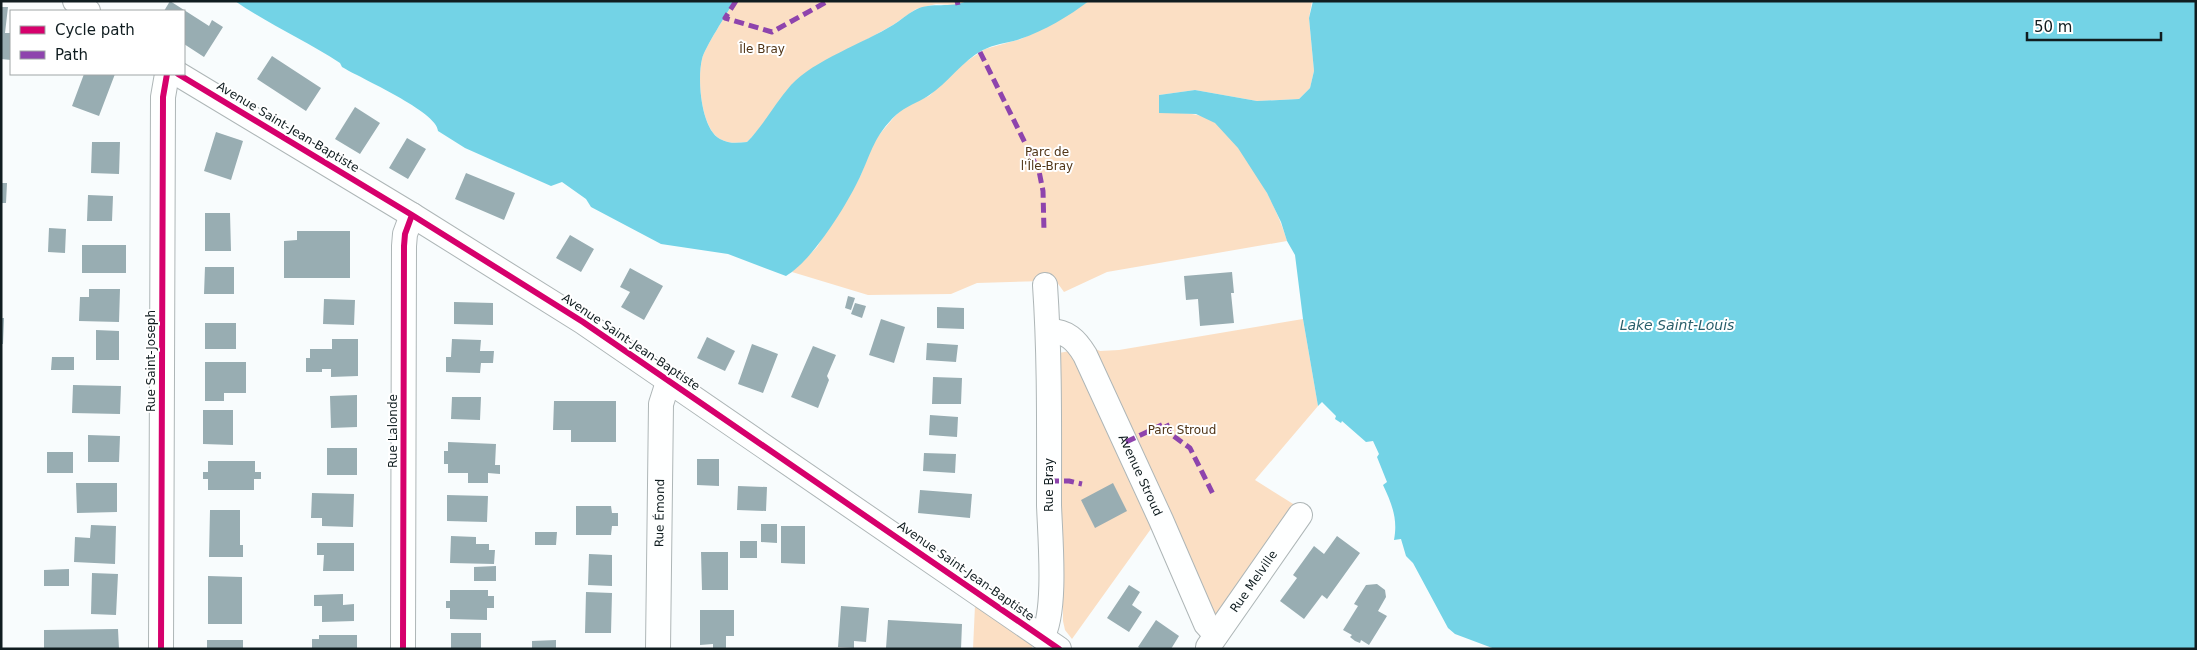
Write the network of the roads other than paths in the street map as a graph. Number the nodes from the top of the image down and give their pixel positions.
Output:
1 (75, 1) edge
2 (87, 10) edge
3 (167, 75) edge
4 (180, 75) edge
5 (412, 214) junction
6 (1045, 285) dead end
7 (1048, 331) junction
8 (669, 379) junction
9 (1300, 515) dead end
10 (1212, 642) edge
11 (1050, 643) edge
12 (161, 649) edge
13 (403, 649) edge
14 (658, 649) edge

1 - 2 street
3 - 12 street, Rue Saint-Joseph
4 - 5 street, Avenue Saint-Jean-Baptiste
5 - 8 street, Avenue Saint-Jean-Baptiste
5 - 13 street, Rue Lalonde
6 - 7 street, Rue Bray
7 - 10 street, Avenue Stroud
7 - 11 street, Rue Bray
8 - 11 street, Avenue Saint-Jean-Baptiste
8 - 14 street, Rue Émond
9 - 10 street, Rue Melville

